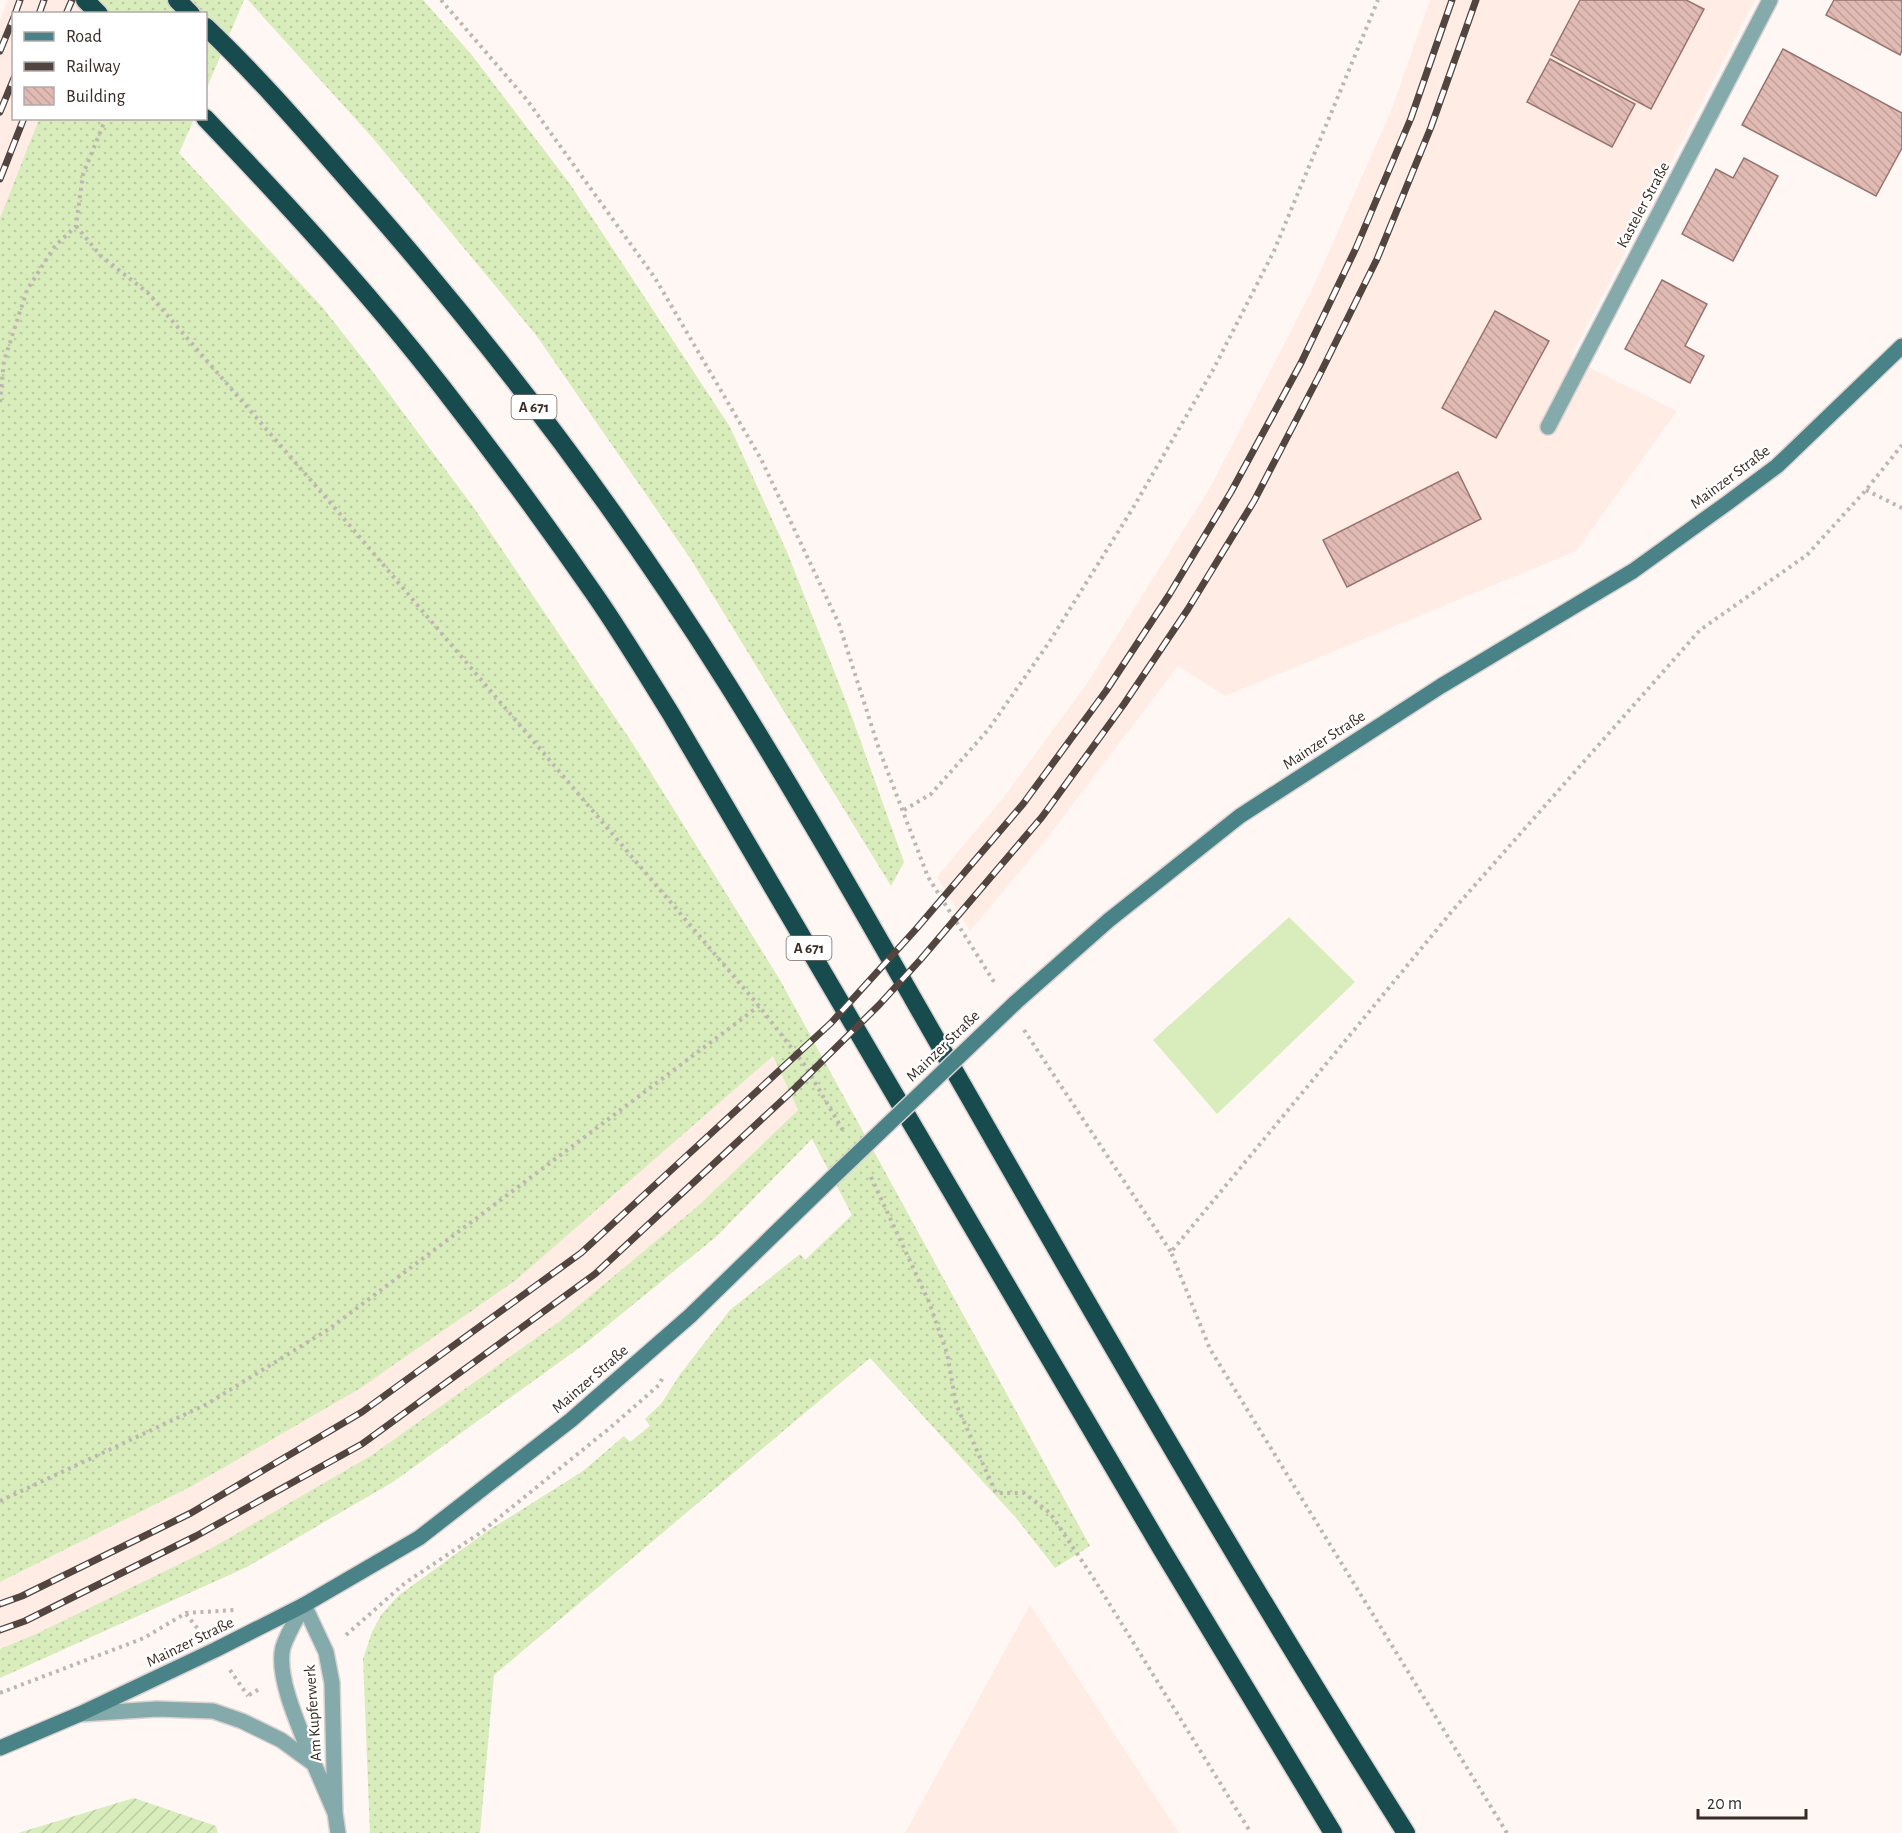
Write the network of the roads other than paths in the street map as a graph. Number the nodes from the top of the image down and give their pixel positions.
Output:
1 (85, 0) edge
2 (177, 0) edge
3 (1770, 0) edge
4 (97, 12) edge
5 (189, 12) edge
6 (207, 28) edge
7 (207, 120) edge
8 (1902, 346) edge
9 (1548, 427) dead end
10 (304, 1605) junction
11 (80, 1714) junction
12 (0, 1748) edge
13 (314, 1764) junction
14 (335, 1813) junction
15 (338, 1833) edge
16 (1333, 1833) edge
17 (1406, 1833) edge

1 - 4 highway
2 - 5 highway
3 - 9 street, Kasteler Straße
6 - 17 highway, A 671
7 - 16 highway, A 671
8 - 10 main road, Mainzer Straße, bridge
10 - 11 main road, Mainzer Straße
10 - 13 street, Am Kupferwerk
10 - 14 street, Am Kupferwerk
11 - 12 main road, Mainzer Straße
11 - 13 street, Am Kupferwerk
13 - 14 street, Am Kupferwerk
14 - 15 street, Am Kupferwerk

